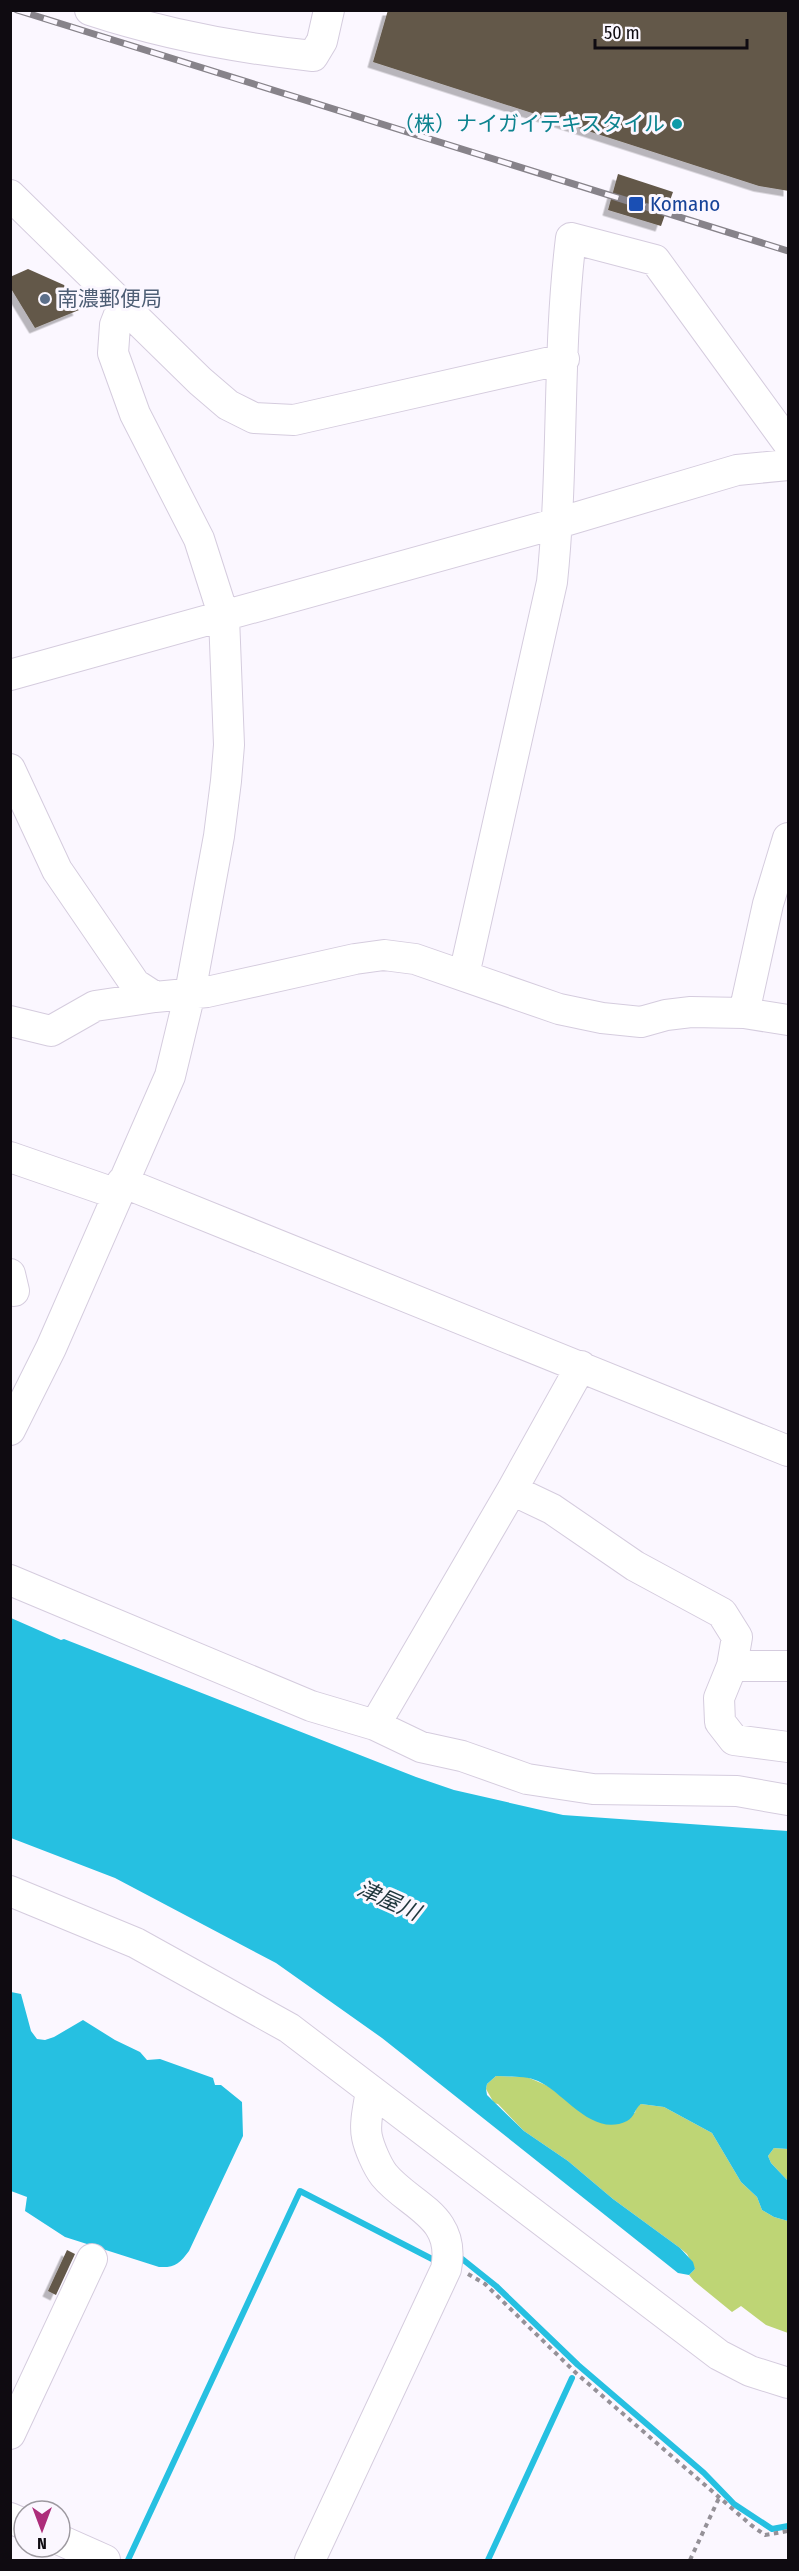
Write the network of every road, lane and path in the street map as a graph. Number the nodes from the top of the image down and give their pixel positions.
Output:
1 (90, 10) edge
2 (329, 10) edge
3 (10, 195) edge
4 (122, 307) junction
5 (564, 359) junction
6 (789, 443) edge
7 (788, 465) edge
8 (558, 523) junction
9 (224, 617) junction
10 (10, 675) edge
11 (10, 769) edge
12 (789, 838) edge
13 (464, 975) junction
14 (190, 993) junction
15 (155, 997) junction
16 (744, 1013) junction
17 (789, 1020) edge
18 (10, 1021) edge
19 (10, 1157) edge
20 (120, 1188) junction
21 (581, 1366) junction
22 (10, 1430) edge
23 (789, 1451) edge
24 (512, 1490) junction
25 (10, 1580) edge
26 (732, 1666) junction
27 (789, 1666) edge
28 (375, 1725) junction
29 (789, 1747) edge
30 (789, 1800) edge
31 (10, 1892) edge
32 (371, 2091) junction
33 (92, 2259) dead end
34 (447, 2261) junction
35 (789, 2383) edge
36 (10, 2434) edge
37 (719, 2498) junction
38 (789, 2531) edge
39 (72, 2545) edge
40 (105, 2560) edge
41 (310, 2560) edge
42 (690, 2560) edge

1 - 2 street
3 - 4 street
4 - 5 street
4 - 9 street
5 - 6 street
5 - 8 street
7 - 8 street
8 - 9 street
8 - 13 street
9 - 10 street
9 - 14 street
11 - 15 street
12 - 16 street
13 - 14 street
13 - 16 street
14 - 15 street
14 - 20 street
15 - 18 street
16 - 17 street
19 - 20 street
20 - 21 street
20 - 22 street
21 - 23 street
21 - 24 street
24 - 26 street
24 - 28 street
25 - 28 street
26 - 27 street
26 - 29 street
28 - 30 street
31 - 32 street
32 - 34 street
32 - 35 street
33 - 36 street
34 - 37 path
34 - 41 street
37 - 38 path
37 - 42 path
39 - 40 street

